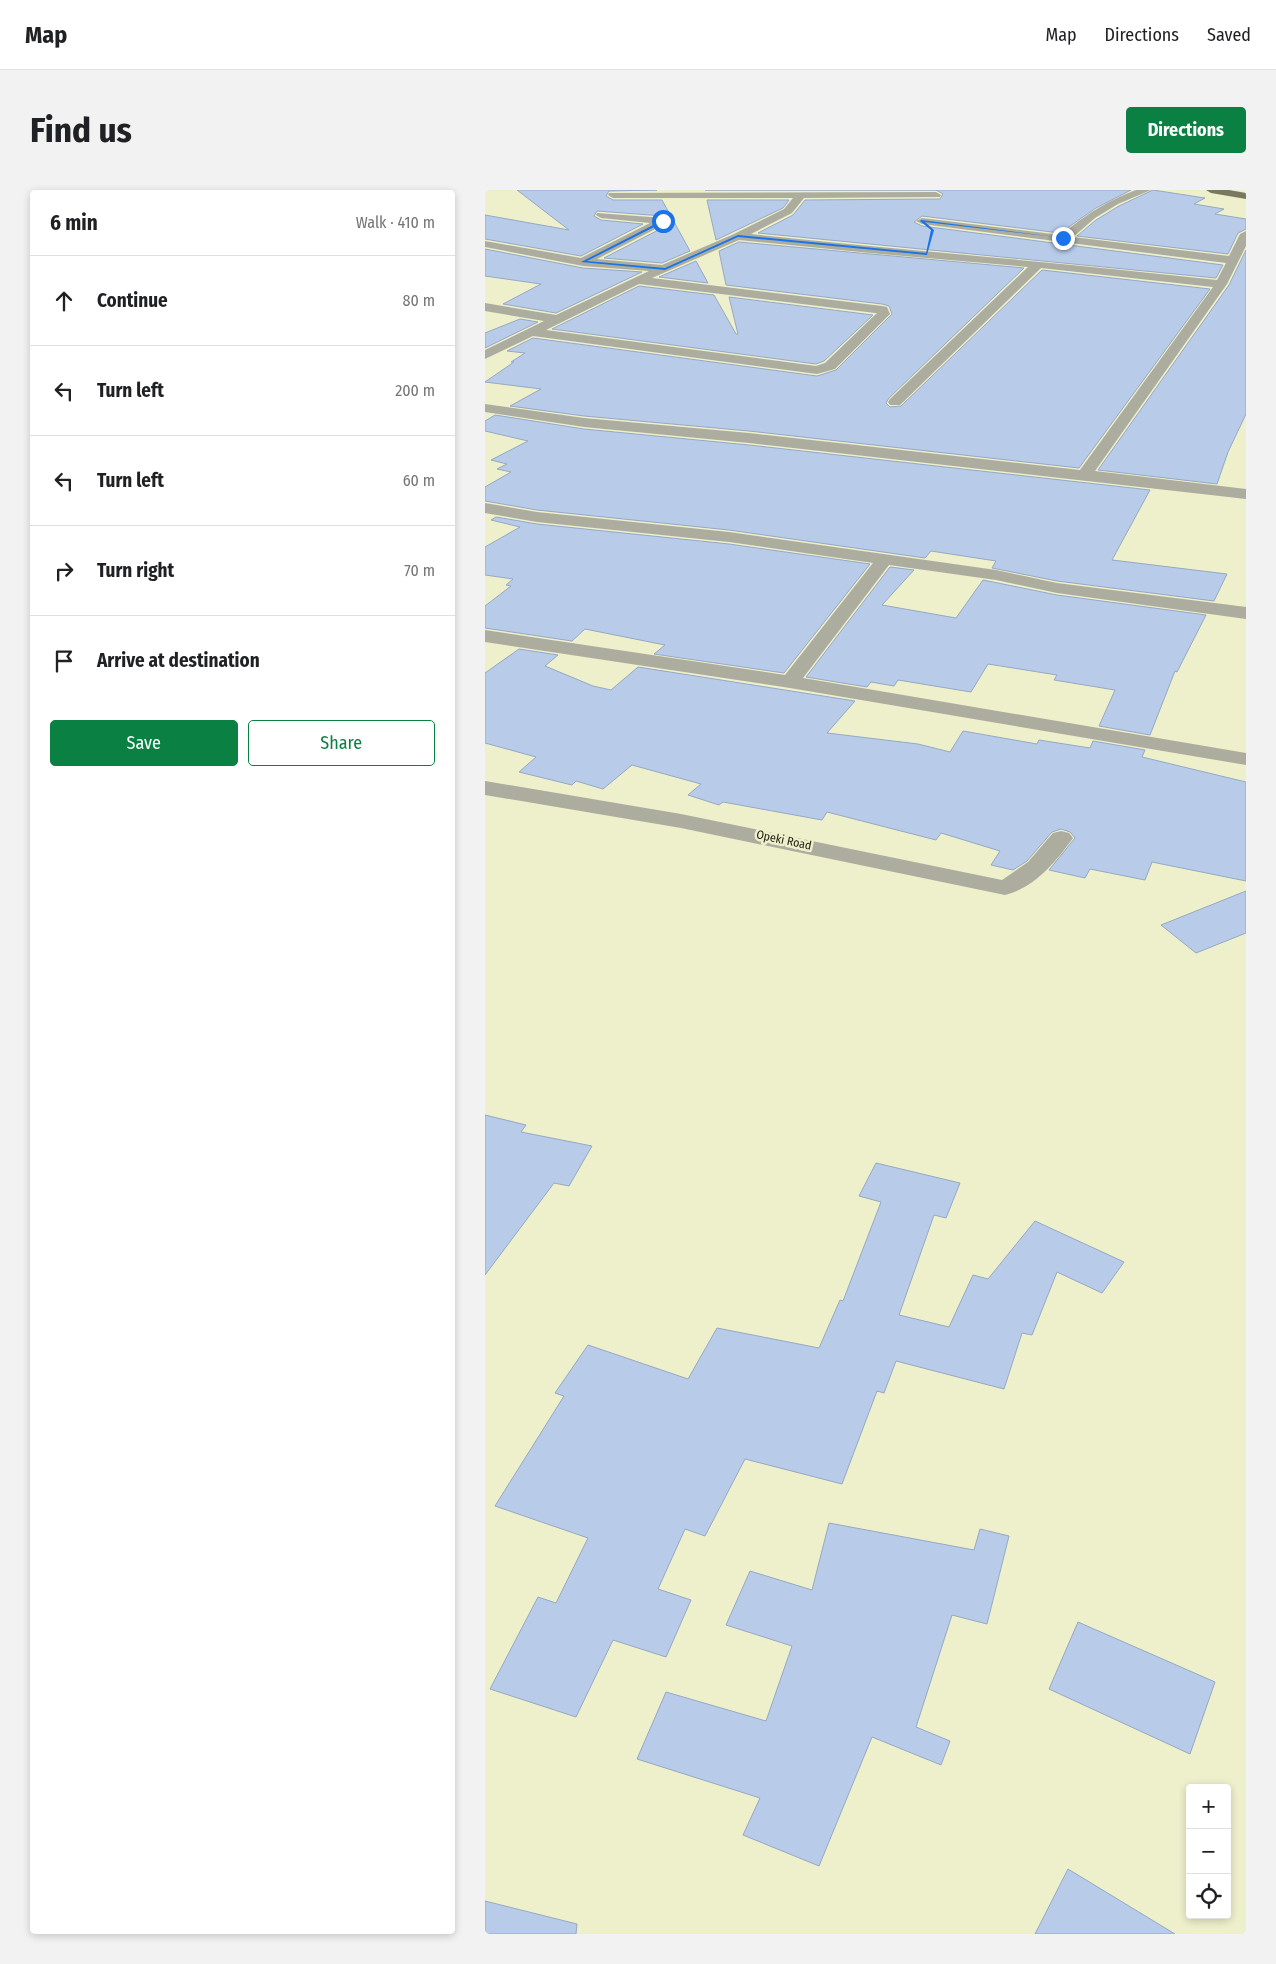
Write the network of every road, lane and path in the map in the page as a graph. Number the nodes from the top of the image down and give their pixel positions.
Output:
1 (1146, 190) edge
2 (1211, 190) edge
3 (939, 193) edge
4 (613, 194) dead end
5 (801, 194) junction
6 (1246, 196) edge
7 (922, 212) junction
8 (601, 216) dead end
9 (933, 230) dead end
10 (1246, 234) edge
11 (738, 236) junction
12 (1063, 238) junction
13 (485, 244) edge
14 (1232, 260) junction
15 (583, 262) junction
16 (1038, 264) junction
17 (665, 269) junction
18 (637, 280) junction
19 (1221, 284) junction
20 (485, 307) edge
21 (557, 319) junction
22 (531, 332) junction
23 (485, 354) edge
24 (895, 402) dead end
25 (485, 408) edge
26 (1085, 474) junction
27 (1246, 494) edge
28 (485, 508) edge
29 (885, 559) junction
30 (1246, 613) edge
31 (485, 636) edge
32 (790, 682) junction
33 (1246, 759) edge
34 (485, 788) edge
35 (1061, 838) dead end

1 - 12 street
2 - 6 main road
3 - 5 street
3 - 7 street
4 - 5 street
5 - 11 street
7 - 9 street
7 - 12 street
8 - 15 street
10 - 14 street
11 - 16 street
11 - 17 street
12 - 14 street
13 - 15 street
14 - 19 street
15 - 17 street
16 - 19 street
16 - 24 street
17 - 18 street
18 - 21 street
18 - 22 street
19 - 26 street
20 - 21 street
21 - 22 street
22 - 23 street
25 - 26 street
26 - 27 street
28 - 29 street
29 - 30 street
29 - 32 street
31 - 32 street
32 - 33 street
34 - 35 street, Opeki Road

